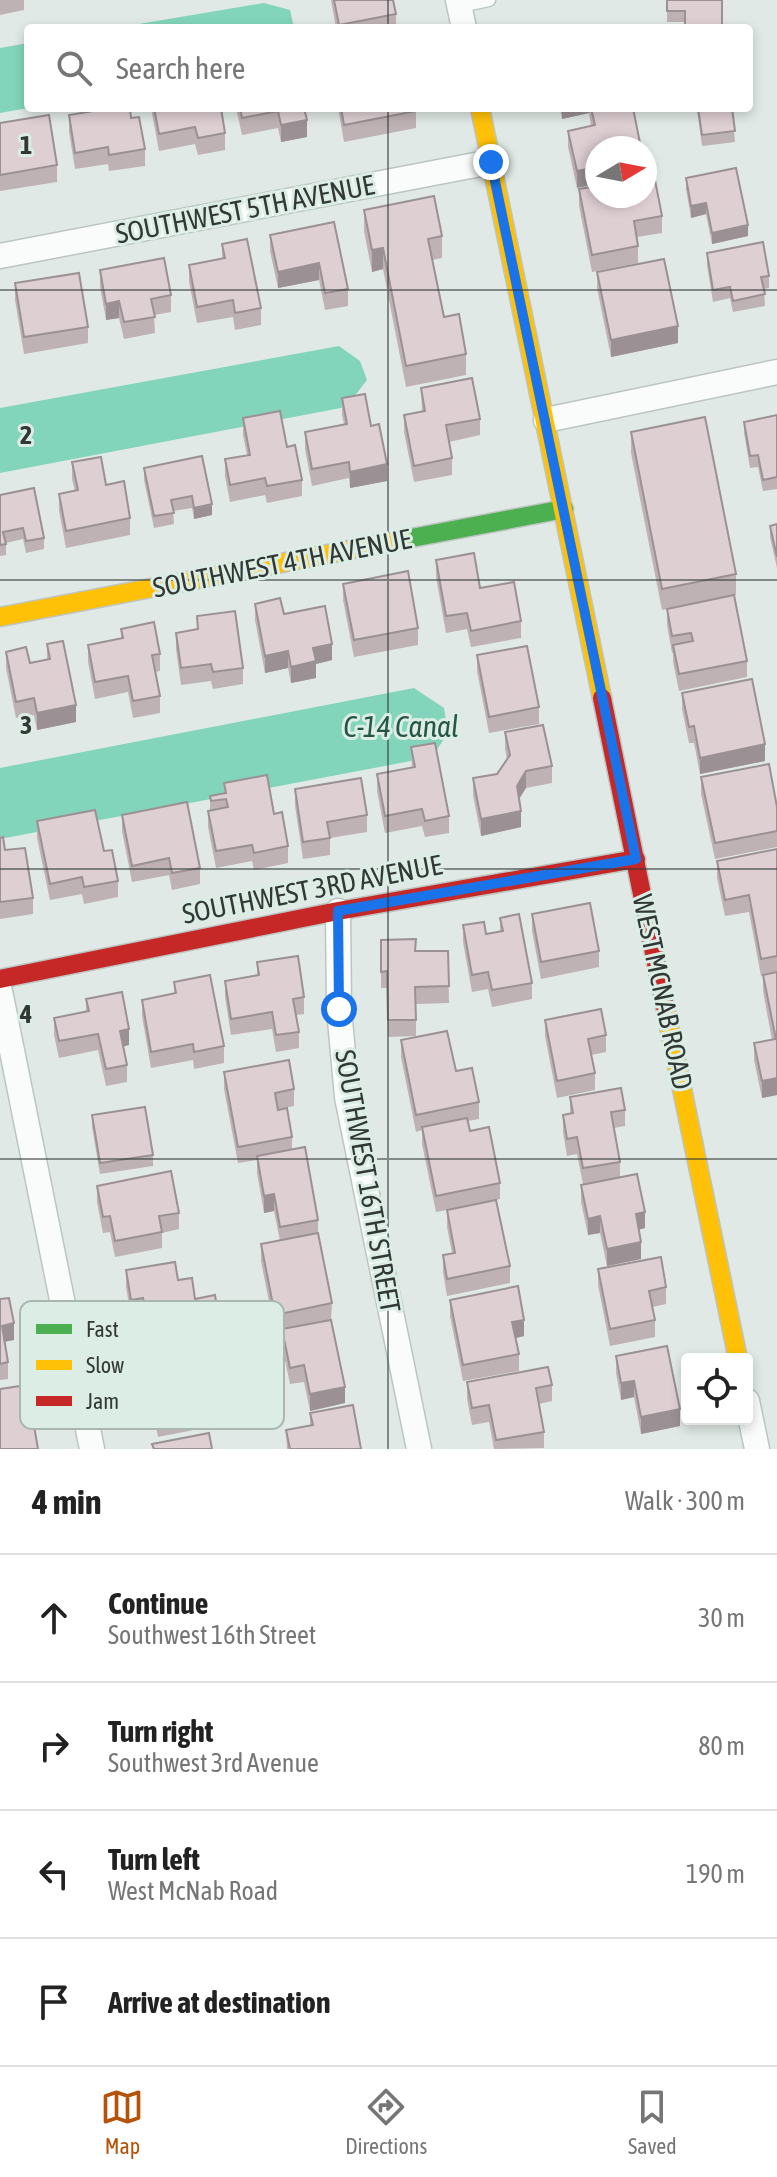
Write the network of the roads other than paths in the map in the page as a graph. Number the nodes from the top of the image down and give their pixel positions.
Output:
1 (489, 0) edge
2 (461, 11) edge
3 (481, 112) edge
4 (491, 162) junction
5 (0, 256) edge
6 (777, 372) edge
7 (546, 420) junction
8 (564, 509) junction
9 (0, 617) edge
10 (636, 859) junction
11 (338, 911) junction
12 (0, 979) edge
13 (0, 991) edge
14 (62, 1301) edge
15 (737, 1353) edge
16 (752, 1425) edge
17 (88, 1429) edge
18 (92, 1449) edge
19 (419, 1449) edge
20 (757, 1449) edge

1 - 2 lane
3 - 4 street, WEST MCNAB ROAD
4 - 5 street, SOUTHWEST 5TH AVENUE
4 - 7 street, WEST MCNAB ROAD
6 - 7 street
7 - 8 street, WEST MCNAB ROAD
8 - 9 street, SOUTHWEST 4TH AVENUE
8 - 10 street, WEST MCNAB ROAD
10 - 11 street, SOUTHWEST 3RD AVENUE
10 - 15 street, WEST MCNAB ROAD
11 - 12 street, SOUTHWEST 3RD AVENUE
11 - 19 street, SOUTHWEST 16TH STREET
13 - 14 street
16 - 20 street
17 - 18 street

